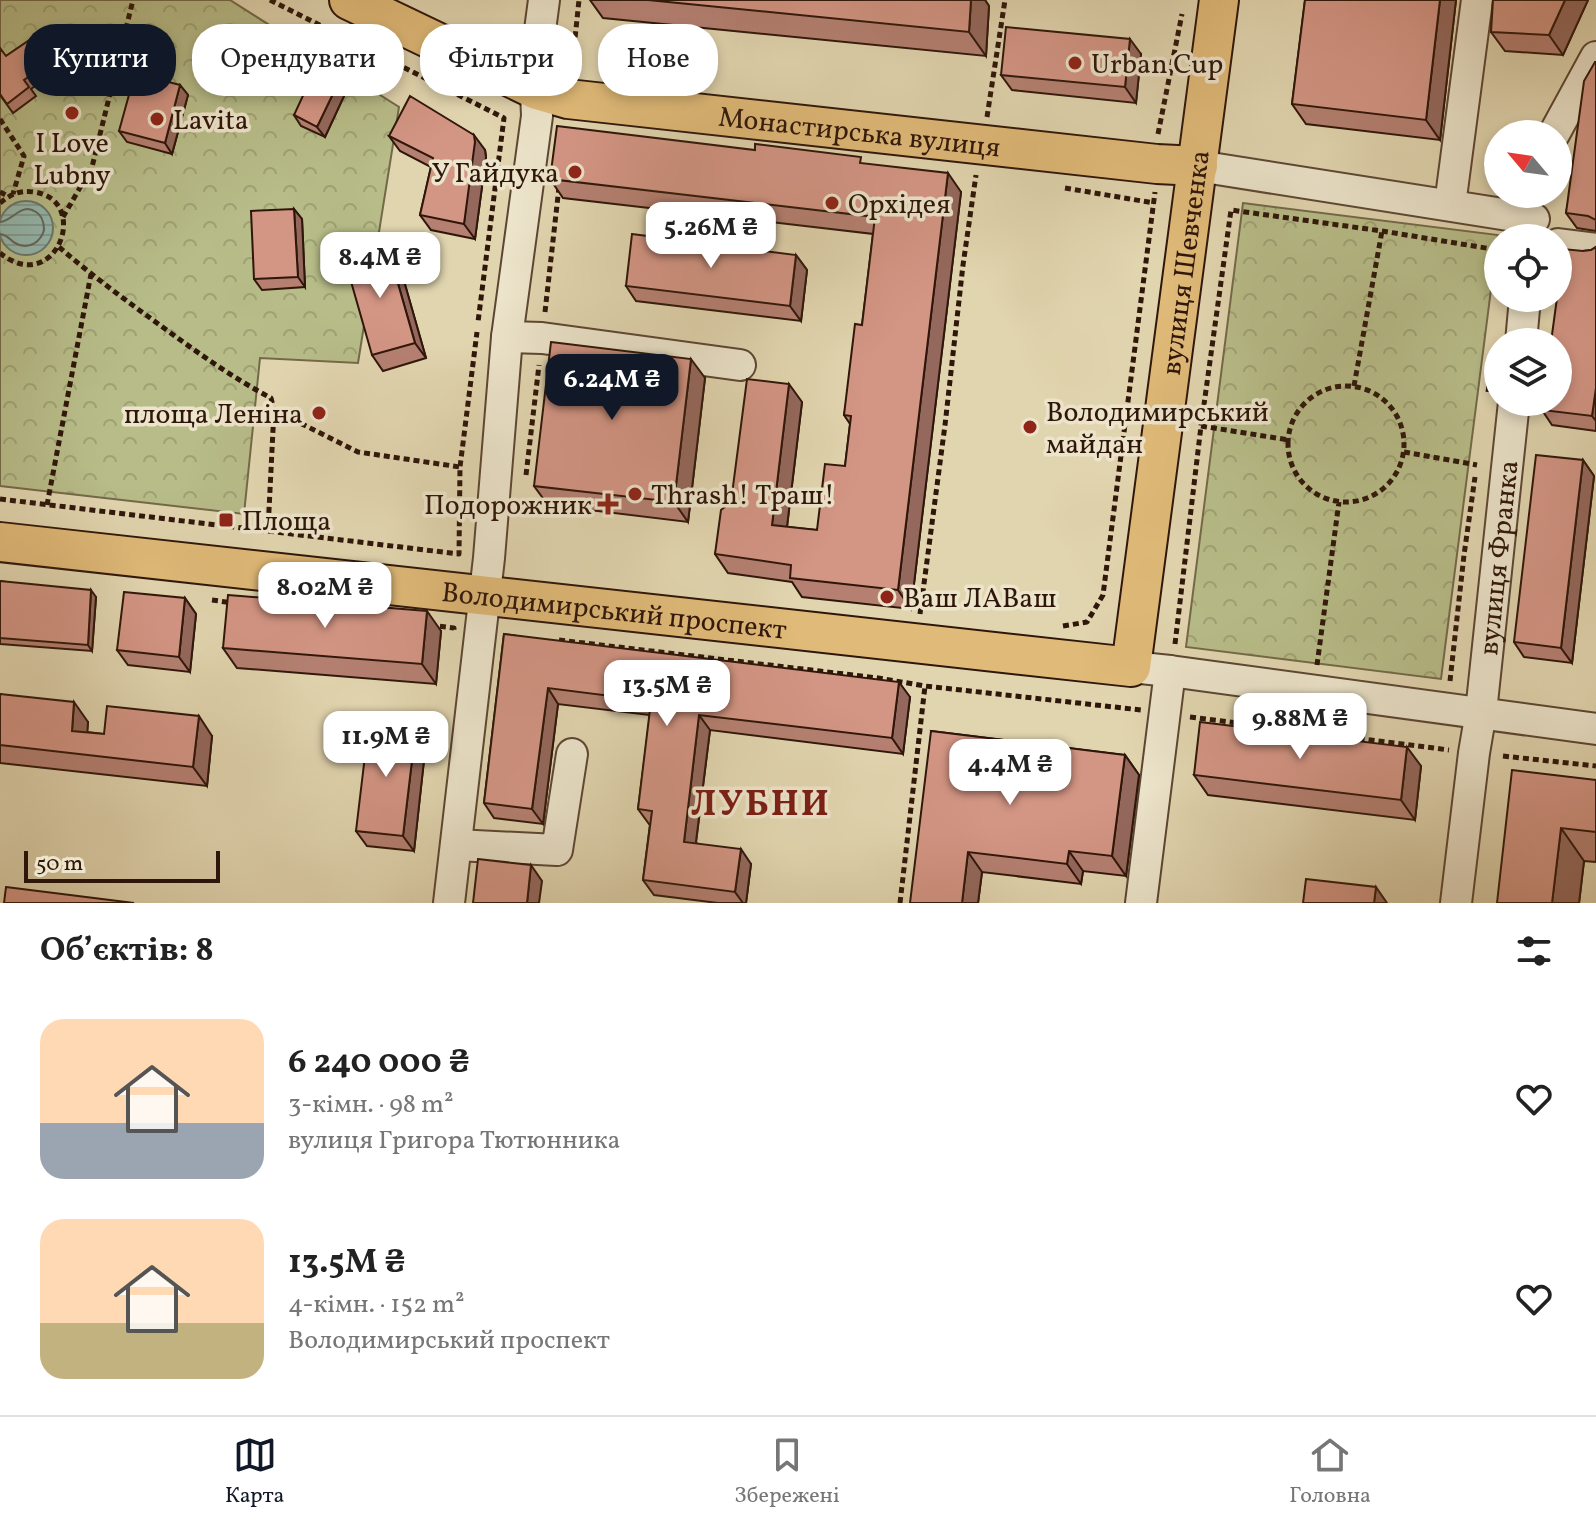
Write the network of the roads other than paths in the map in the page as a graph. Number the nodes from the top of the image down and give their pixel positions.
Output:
1 (349, 0) edge
2 (544, 0) edge
3 (1219, 0) edge
4 (1477, 0) edge
5 (541, 24) edge
6 (420, 29) edge
7 (1596, 57) edge
8 (548, 96) edge
9 (565, 96) edge
10 (1562, 120) edge
11 (1198, 166) junction
12 (1450, 205) junction
13 (1534, 217) edge
14 (1572, 246) edge
15 (1596, 249) edge
16 (507, 337) junction
17 (740, 365) dead end
18 (1499, 416) edge
19 (0, 542) edge
20 (485, 596) junction
21 (1176, 660) junction
22 (1131, 667) junction
23 (1481, 712) junction
24 (1596, 729) edge
25 (572, 754) dead end
26 (456, 845) junction
27 (449, 903) edge
28 (1141, 903) edge
29 (1456, 903) edge

1 - 6 main road, Монастирська вулиця
2 - 5 street
3 - 11 main road, вулиця Шевченка
4 - 12 street
7 - 10 street
8 - 16 street
9 - 11 main road, Монастирська вулиця
11 - 12 street
11 - 22 main road, вулиця Шевченка
12 - 13 street
14 - 15 street
16 - 17 street
16 - 20 street
18 - 23 street, вулиця Франка
19 - 20 main road, Володимирський проспект
20 - 22 main road, Володимирський проспект
20 - 26 street
21 - 22 street
21 - 23 street
21 - 28 street
23 - 24 street
23 - 29 street, вулиця Франка
25 - 26 street
26 - 27 street

